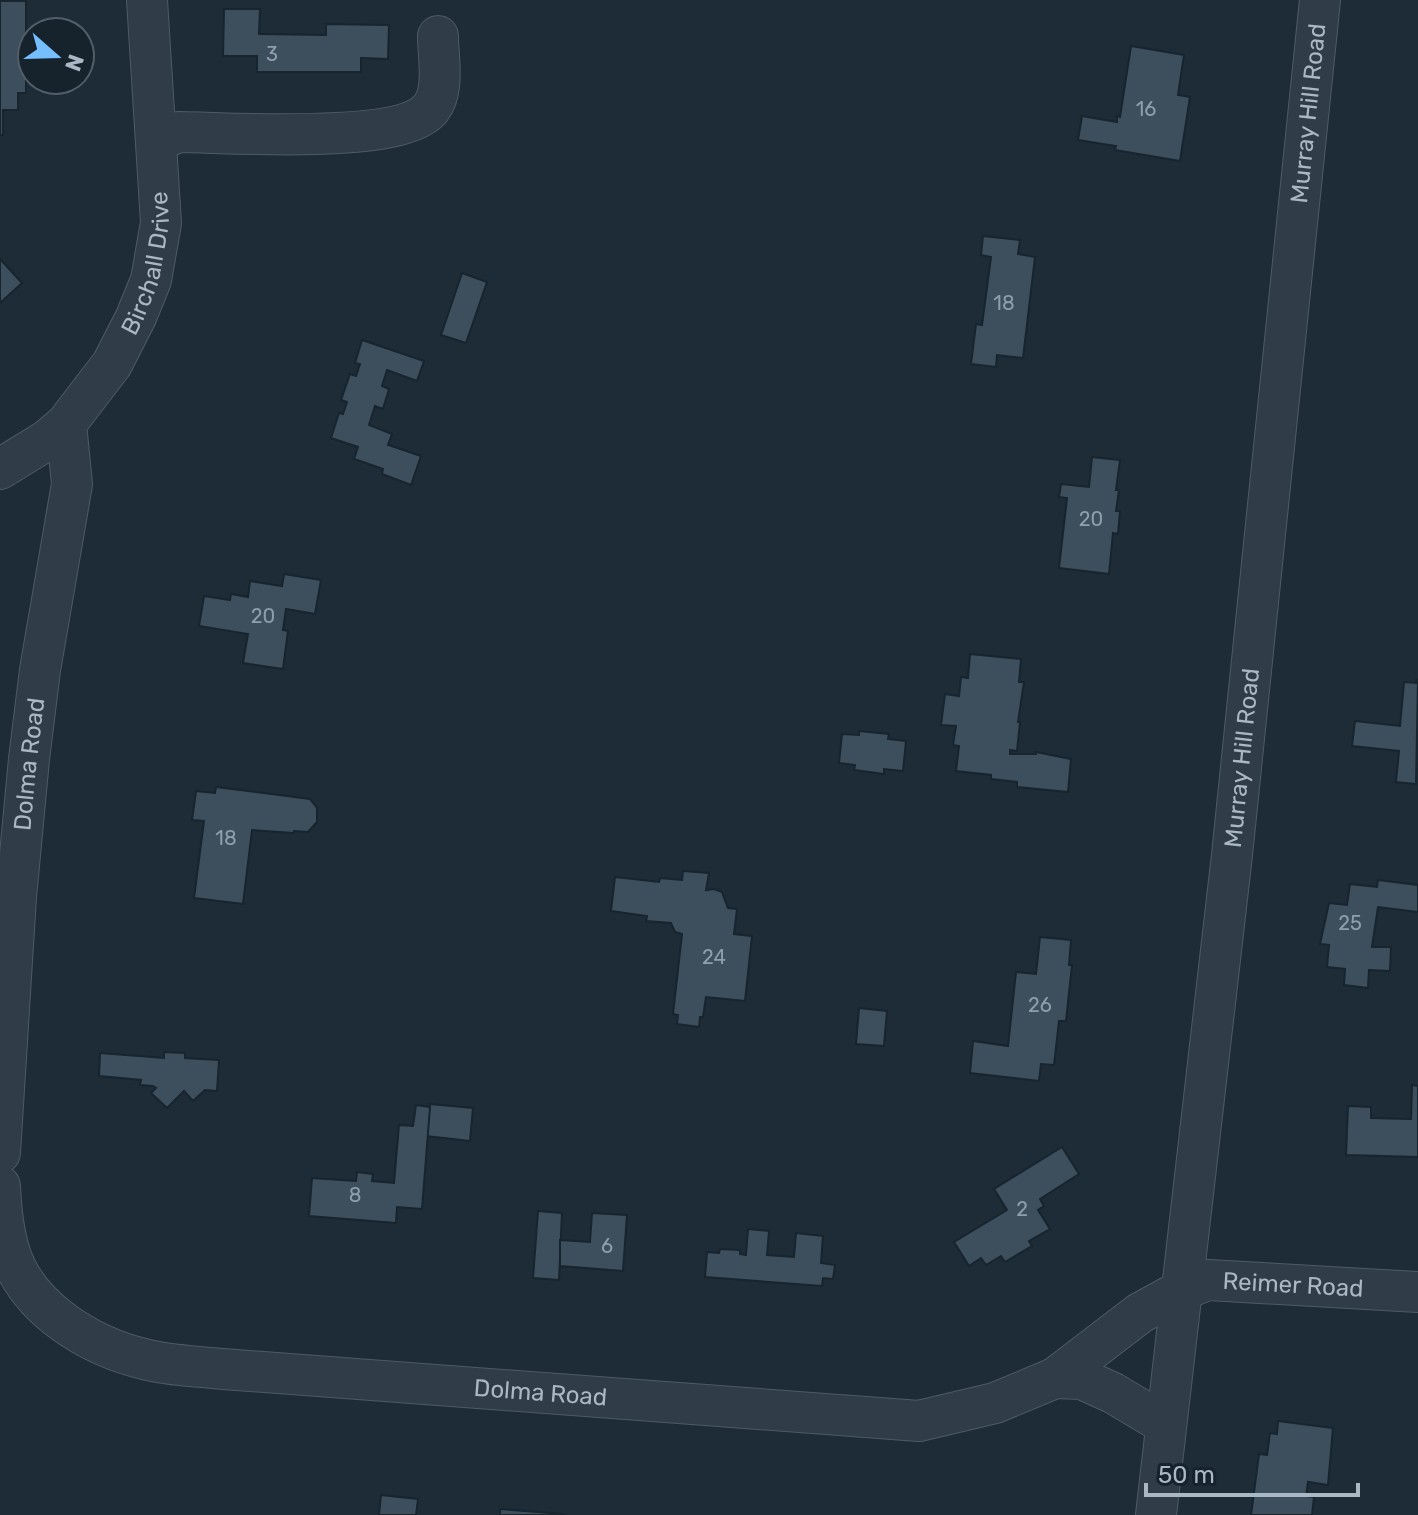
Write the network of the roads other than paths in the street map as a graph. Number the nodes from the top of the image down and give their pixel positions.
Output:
1 (147, 0) edge
2 (1320, 0) edge
3 (438, 36) dead end
4 (158, 141) junction
5 (66, 424) junction
6 (0, 469) edge
7 (0, 1153) edge
8 (0, 1186) edge
9 (1182, 1290) junction
10 (1418, 1292) edge
11 (1055, 1378) junction
12 (1165, 1424) junction
13 (1156, 1515) edge

1 - 4 street, Birchall Drive
2 - 9 street, Murray Hill Road
3 - 4 street
4 - 5 street, Birchall Drive
5 - 6 street, Birchall Drive
5 - 7 street, Dolma Road
8 - 11 street, Dolma Road
9 - 10 street, Reimer Road
9 - 11 street, Reimer Road
9 - 12 street, Murray Hill Road
11 - 12 street
12 - 13 street, Murray Hill Road

